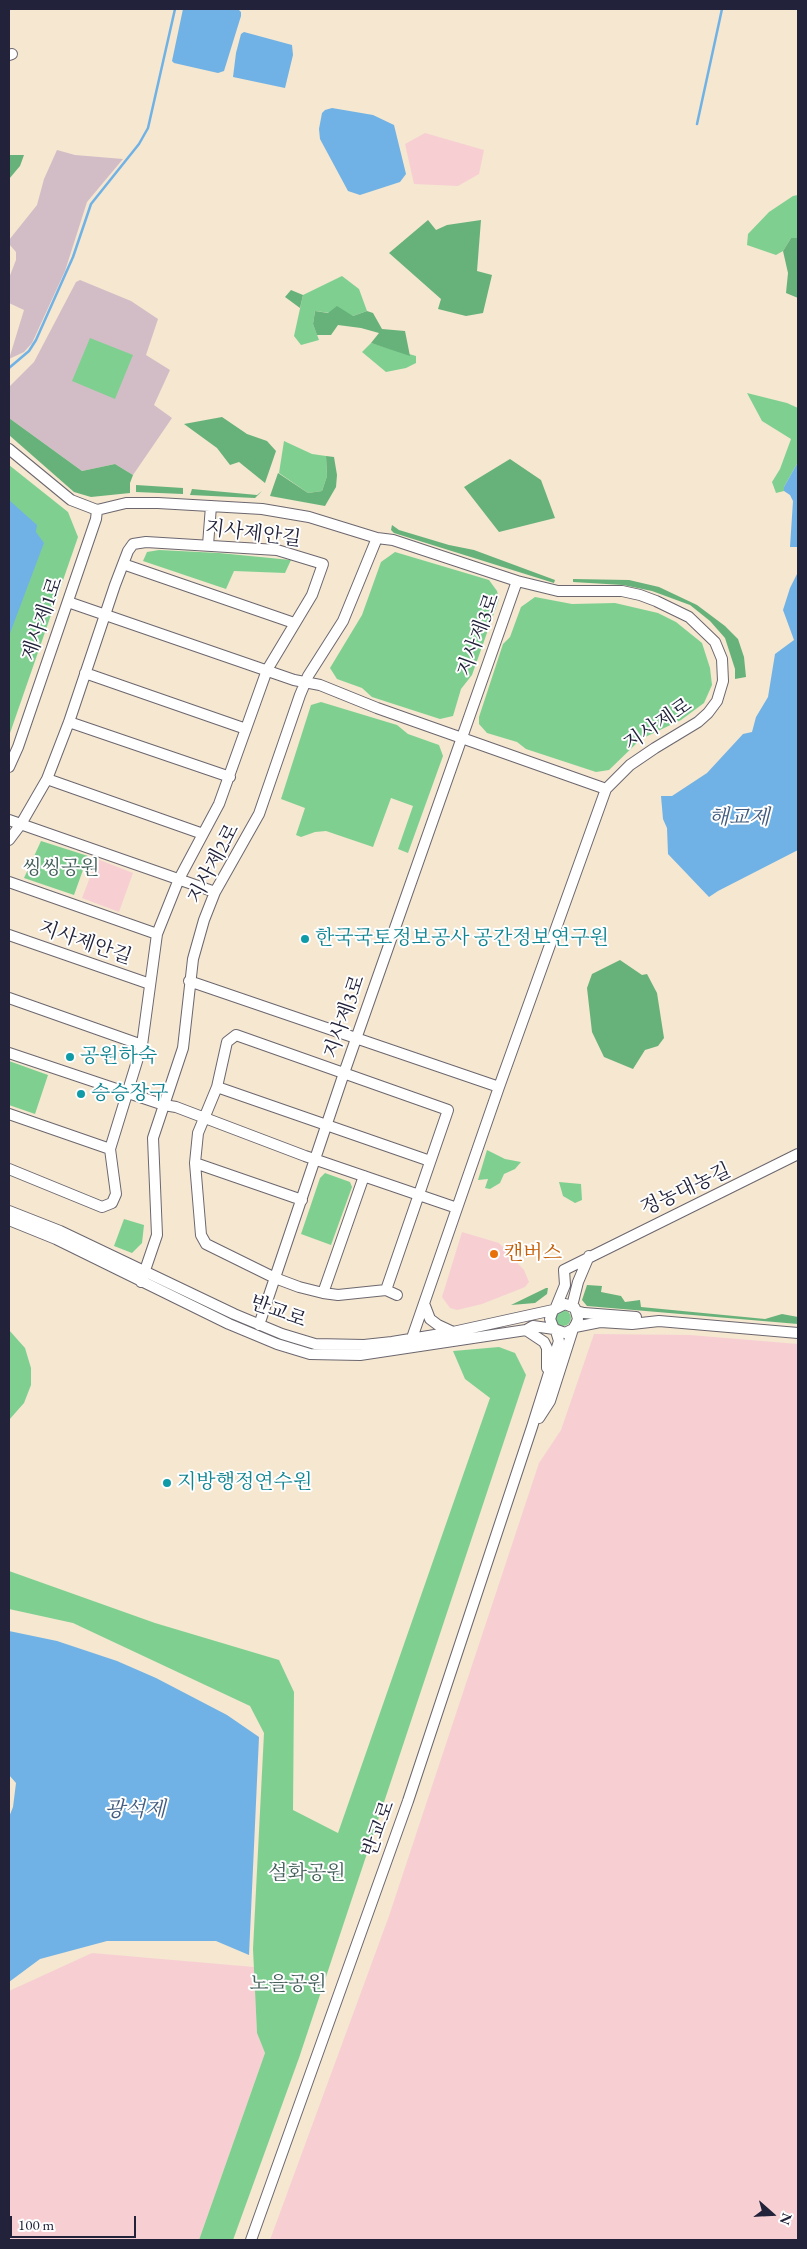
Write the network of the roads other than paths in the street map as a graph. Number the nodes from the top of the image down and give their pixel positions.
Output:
1 (9, 449) edge
2 (211, 506) junction
3 (97, 510) junction
4 (377, 538) junction
5 (208, 545) junction
6 (123, 564) junction
7 (517, 581) junction
8 (68, 602) junction
9 (105, 614) junction
10 (294, 624) junction
11 (267, 670) junction
12 (85, 673) junction
13 (305, 683) junction
14 (69, 722) junction
15 (246, 729) junction
16 (461, 737) junction
17 (9, 767) edge
18 (230, 777) junction
19 (47, 779) junction
20 (606, 789) junction
21 (9, 820) edge
22 (21, 824) junction
23 (203, 834) junction
24 (9, 840) edge
25 (179, 879) junction
26 (9, 882) edge
27 (215, 892) junction
28 (158, 934) junction
29 (9, 935) edge
30 (189, 982) junction
31 (150, 984) junction
32 (9, 998) edge
33 (356, 1037) junction
34 (142, 1045) junction
35 (9, 1053) edge
36 (344, 1073) junction
37 (217, 1087) junction
38 (499, 1087) junction
39 (127, 1093) junction
40 (164, 1105) junction
41 (9, 1114) edge
42 (204, 1119) junction
43 (327, 1126) junction
44 (110, 1150) junction
45 (798, 1154) edge
46 (315, 1160) junction
47 (430, 1161) junction
48 (195, 1163) junction
49 (9, 1169) edge
50 (364, 1176) junction
51 (418, 1195) junction
52 (302, 1200) junction
53 (457, 1208) junction
54 (9, 1211) edge
55 (9, 1220) edge
56 (589, 1256) junction
57 (567, 1268) junction
58 (145, 1271) junction
59 (274, 1278) junction
60 (141, 1282) junction
61 (578, 1282) junction
62 (386, 1290) junction
63 (323, 1293) junction
64 (397, 1295) dead end
65 (425, 1306) junction
66 (555, 1308) junction
67 (574, 1308) junction
68 (659, 1322) junction
69 (260, 1325) junction
70 (574, 1328) junction
71 (526, 1330) junction
72 (555, 1330) junction
73 (453, 1332) junction
74 (798, 1333) edge
75 (412, 1338) junction
76 (548, 1375) junction
77 (532, 1427) junction
78 (251, 2240) edge

1 - 3 street
2 - 3 street, 지사제로
2 - 4 street, 지사제로
2 - 5 street
3 - 8 street, 제사제1로
4 - 7 street, 지사제로
4 - 13 street, 지사제2로
5 - 6 street, 지사제안길
5 - 10 street, 지사제안길
6 - 9 street, 지사제안길
6 - 10 street
7 - 16 street, 지사제3로
7 - 20 street, 지사제로
8 - 9 street
8 - 17 street, 제사제1로
9 - 11 street
9 - 12 street, 지사제안길
10 - 11 street, 지사제안길
11 - 13 street
11 - 15 street, 지사제안길
12 - 14 street, 지사제안길
12 - 15 street
13 - 16 street
13 - 27 street, 지사제2로
14 - 18 street
14 - 19 street, 지사제안길
15 - 18 street, 지사제안길
16 - 20 street
16 - 33 street, 지사제3로
18 - 23 street, 지사제안길
19 - 22 street, 지사제안길
19 - 23 street
20 - 38 street, 지사제로
21 - 22 street
22 - 24 street, 지사제안길
22 - 25 street
23 - 25 street, 지사제안길
25 - 27 street
25 - 28 street, 지사제안길
26 - 28 street, 지사제안길
27 - 30 street, 지사제2로
28 - 31 street, 지사제안길
29 - 31 street, 지사제안길
30 - 33 street
30 - 40 street, 지사제2로
31 - 34 street, 지사제안길
32 - 34 street
33 - 36 street, 지사제3로
33 - 38 street
34 - 39 street, 지사제안길
35 - 39 street
36 - 37 street
36 - 43 street, 지사제3로
36 - 47 street
37 - 42 street
37 - 43 street
38 - 53 street, 지사제로
39 - 40 street
39 - 44 street, 지사제안길
40 - 42 street
40 - 58 street, 지사제2로
41 - 44 street
42 - 46 street
42 - 48 street
43 - 46 street, 지사제3로
43 - 47 street
44 - 49 street, 지사제안길
45 - 56 street, 정농대농길
46 - 50 street
46 - 52 street, 지사제3로
47 - 51 street
48 - 52 street
48 - 59 street
50 - 51 street
50 - 63 street
51 - 53 street
51 - 62 street
52 - 59 street, 지사제3로
53 - 65 street, 지사제로
54 - 58 street, 반교로
55 - 60 street, 반교로
56 - 57 street, 정농대농길
56 - 61 street
57 - 61 street
57 - 66 street
58 - 60 street, 지사제2로
58 - 69 street, 반교로
59 - 63 street
59 - 69 street, 지사제3로
60 - 71 street, 반교로
61 - 67 street
62 - 63 street
62 - 64 street
65 - 73 street
65 - 75 street, 지사제로
66 - 67 street
66 - 72 street
66 - 73 street, 반교로
67 - 68 street
67 - 70 street
68 - 70 street
68 - 74 street
69 - 75 street, 반교로
70 - 72 street
70 - 77 street, 반교로
71 - 72 street, 반교로
71 - 76 street
72 - 76 street, 반교로
73 - 75 street, 반교로
76 - 77 street, 반교로
77 - 78 street, 반교로

